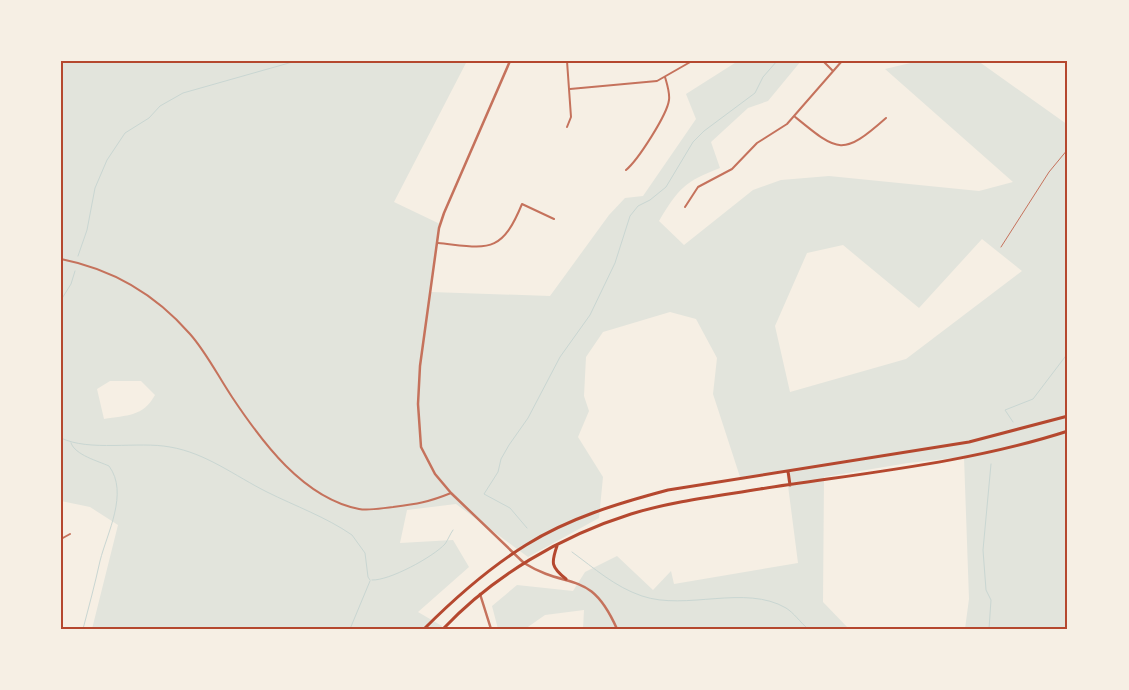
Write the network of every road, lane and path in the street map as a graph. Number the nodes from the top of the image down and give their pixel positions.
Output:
1 (510, 61) edge
2 (567, 61) edge
3 (692, 61) edge
4 (823, 61) edge
5 (842, 61) edge
6 (833, 71) junction
7 (666, 77) junction
8 (570, 89) junction
9 (794, 116) junction
10 (886, 118) dead end
11 (567, 127) dead end
12 (1068, 149) edge
13 (626, 170) dead end
14 (685, 207) dead end
15 (554, 218) dead end
16 (438, 243) junction
17 (1001, 247) dead end
18 (61, 259) edge
19 (1068, 416) edge
20 (1068, 431) edge
21 (788, 471) junction
22 (790, 484) junction
23 (451, 493) junction
24 (70, 534) dead end
25 (61, 539) edge
26 (557, 545) junction
27 (514, 553) junction
28 (524, 563) junction
29 (566, 579) junction
30 (480, 594) junction
31 (424, 629) edge
32 (443, 629) edge
33 (491, 629) edge
34 (617, 629) edge

1 - 16 street
2 - 8 street
3 - 7 street
4 - 6 street
5 - 6 street
6 - 9 street
7 - 8 street
7 - 13 street
8 - 11 street
9 - 10 street
9 - 14 street
12 - 17 lane
15 - 16 street
16 - 23 street
18 - 23 street
19 - 21 main road
20 - 22 main road
21 - 22 main road
21 - 27 main road
22 - 26 main road
23 - 27 street
24 - 25 street
26 - 28 main road
26 - 29 main road
27 - 28 street
27 - 31 main road
28 - 29 street
28 - 30 main road
29 - 34 street
30 - 32 main road
30 - 33 street

